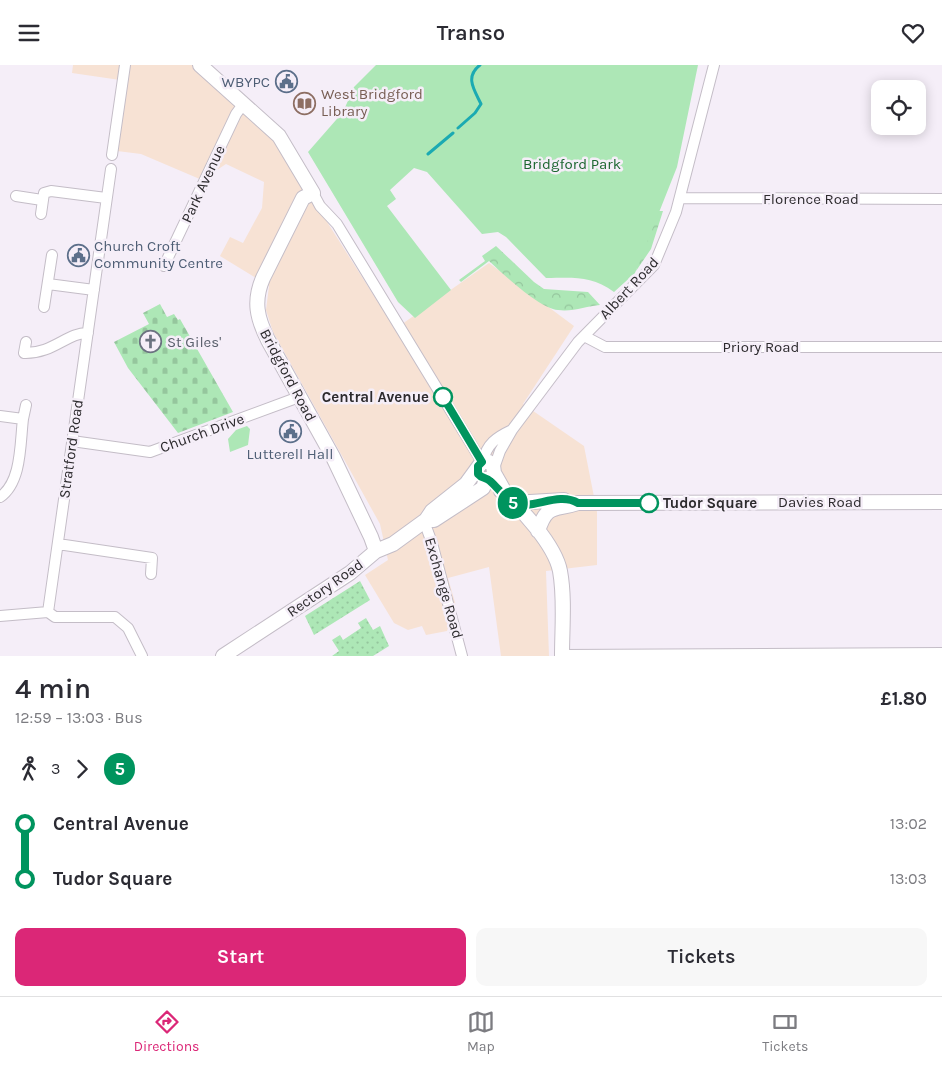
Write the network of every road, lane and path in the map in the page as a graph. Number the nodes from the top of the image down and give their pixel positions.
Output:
1 (125, 65) edge
2 (200, 65) edge
3 (714, 65) edge
4 (244, 103) junction
5 (112, 155) dead end
6 (110, 169) dead end
7 (313, 193) junction
8 (16, 196) dead end
9 (680, 198) junction
10 (106, 199) junction
11 (942, 199) edge
12 (42, 200) junction
13 (41, 214) dead end
14 (52, 255) dead end
15 (164, 266) dead end
16 (48, 284) junction
17 (94, 290) junction
18 (44, 307) dead end
19 (88, 333) junction
20 (584, 336) junction
21 (26, 342) dead end
22 (942, 347) edge
23 (300, 397) junction
24 (26, 405) dead end
25 (0, 416) edge
26 (23, 419) junction
27 (72, 441) junction
28 (486, 470) junction
29 (0, 497) edge
30 (510, 499) junction
31 (942, 502) edge
32 (578, 503) junction
33 (425, 521) junction
34 (538, 531) junction
35 (58, 544) junction
36 (376, 551) junction
37 (151, 574) dead end
38 (48, 612) junction
39 (0, 616) edge
40 (942, 653) edge
41 (142, 656) edge
42 (223, 656) edge
43 (462, 656) edge
44 (562, 656) edge

1 - 5 street
2 - 4 street
3 - 9 street, Albert Road
4 - 7 street
4 - 15 street, Park Avenue
6 - 10 street, Stratford Road
7 - 23 street, Bridgford Road
7 - 28 street
8 - 12 street
9 - 11 street, Florence Road
9 - 20 street, Albert Road
10 - 12 street
10 - 17 street, Stratford Road
12 - 13 street
14 - 16 street
16 - 17 street
16 - 18 street
17 - 19 street, Stratford Road
19 - 21 street
19 - 27 street, Stratford Road
20 - 22 street, Priory Road
20 - 28 street, Albert Road
23 - 27 street, Church Drive
23 - 36 street, Bridgford Road
24 - 26 street
25 - 26 street
26 - 29 street
27 - 35 street, Stratford Road
28 - 30 street
28 - 33 street, Rectory Road
30 - 32 street, Davies Road
30 - 34 street
31 - 32 street, Davies Road
32 - 34 street, Davies Road
33 - 36 street, Rectory Road
33 - 43 street, Exchange Road
34 - 44 street
35 - 37 street
35 - 38 street, Stratford Road
36 - 42 street, Rectory Road
38 - 39 street
38 - 41 street
40 - 44 street

